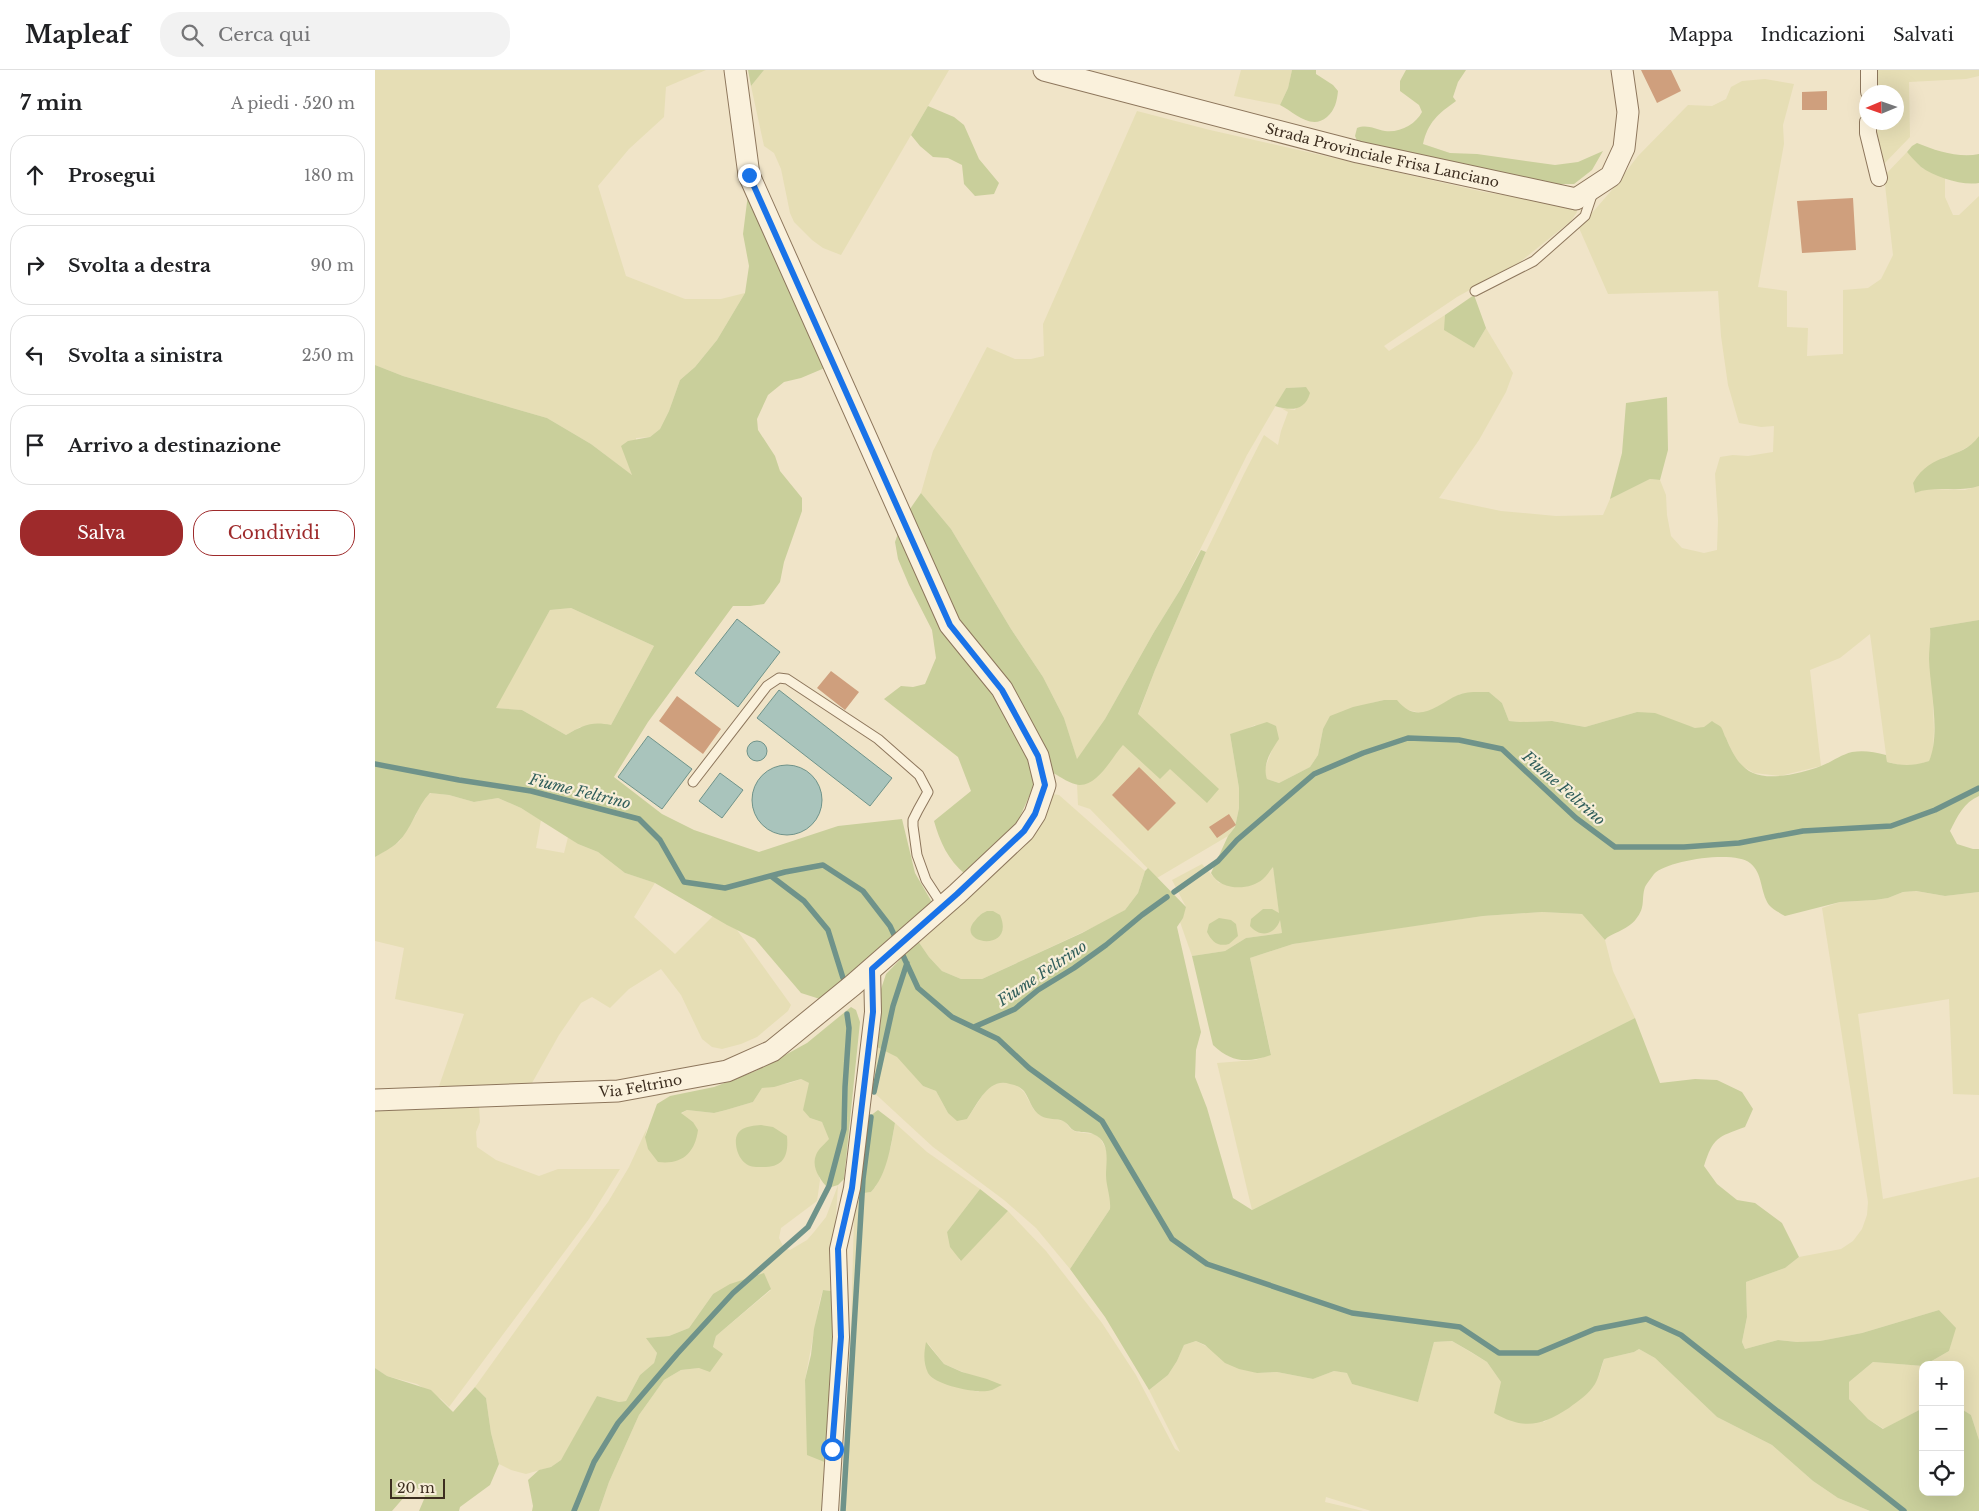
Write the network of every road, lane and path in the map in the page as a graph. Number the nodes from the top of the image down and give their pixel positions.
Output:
1 (735, 70) edge
2 (1044, 70) edge
3 (1622, 70) edge
4 (1869, 70) edge
5 (1869, 85) edge
6 (1868, 130) edge
7 (1879, 178) dead end
8 (1595, 187) junction
9 (1475, 291) dead end
10 (693, 782) dead end
11 (943, 906) junction
12 (872, 969) junction
13 (375, 1100) edge
14 (829, 1511) edge

1 - 11 street
2 - 8 street, Strada Provinciale Frisa Lanciano
3 - 8 street, Strada Provinciale Frisa Lanciano
4 - 5 street
6 - 7 street
8 - 9 lane
10 - 11 lane
11 - 12 street
12 - 13 street, Via Feltrino
12 - 14 street

